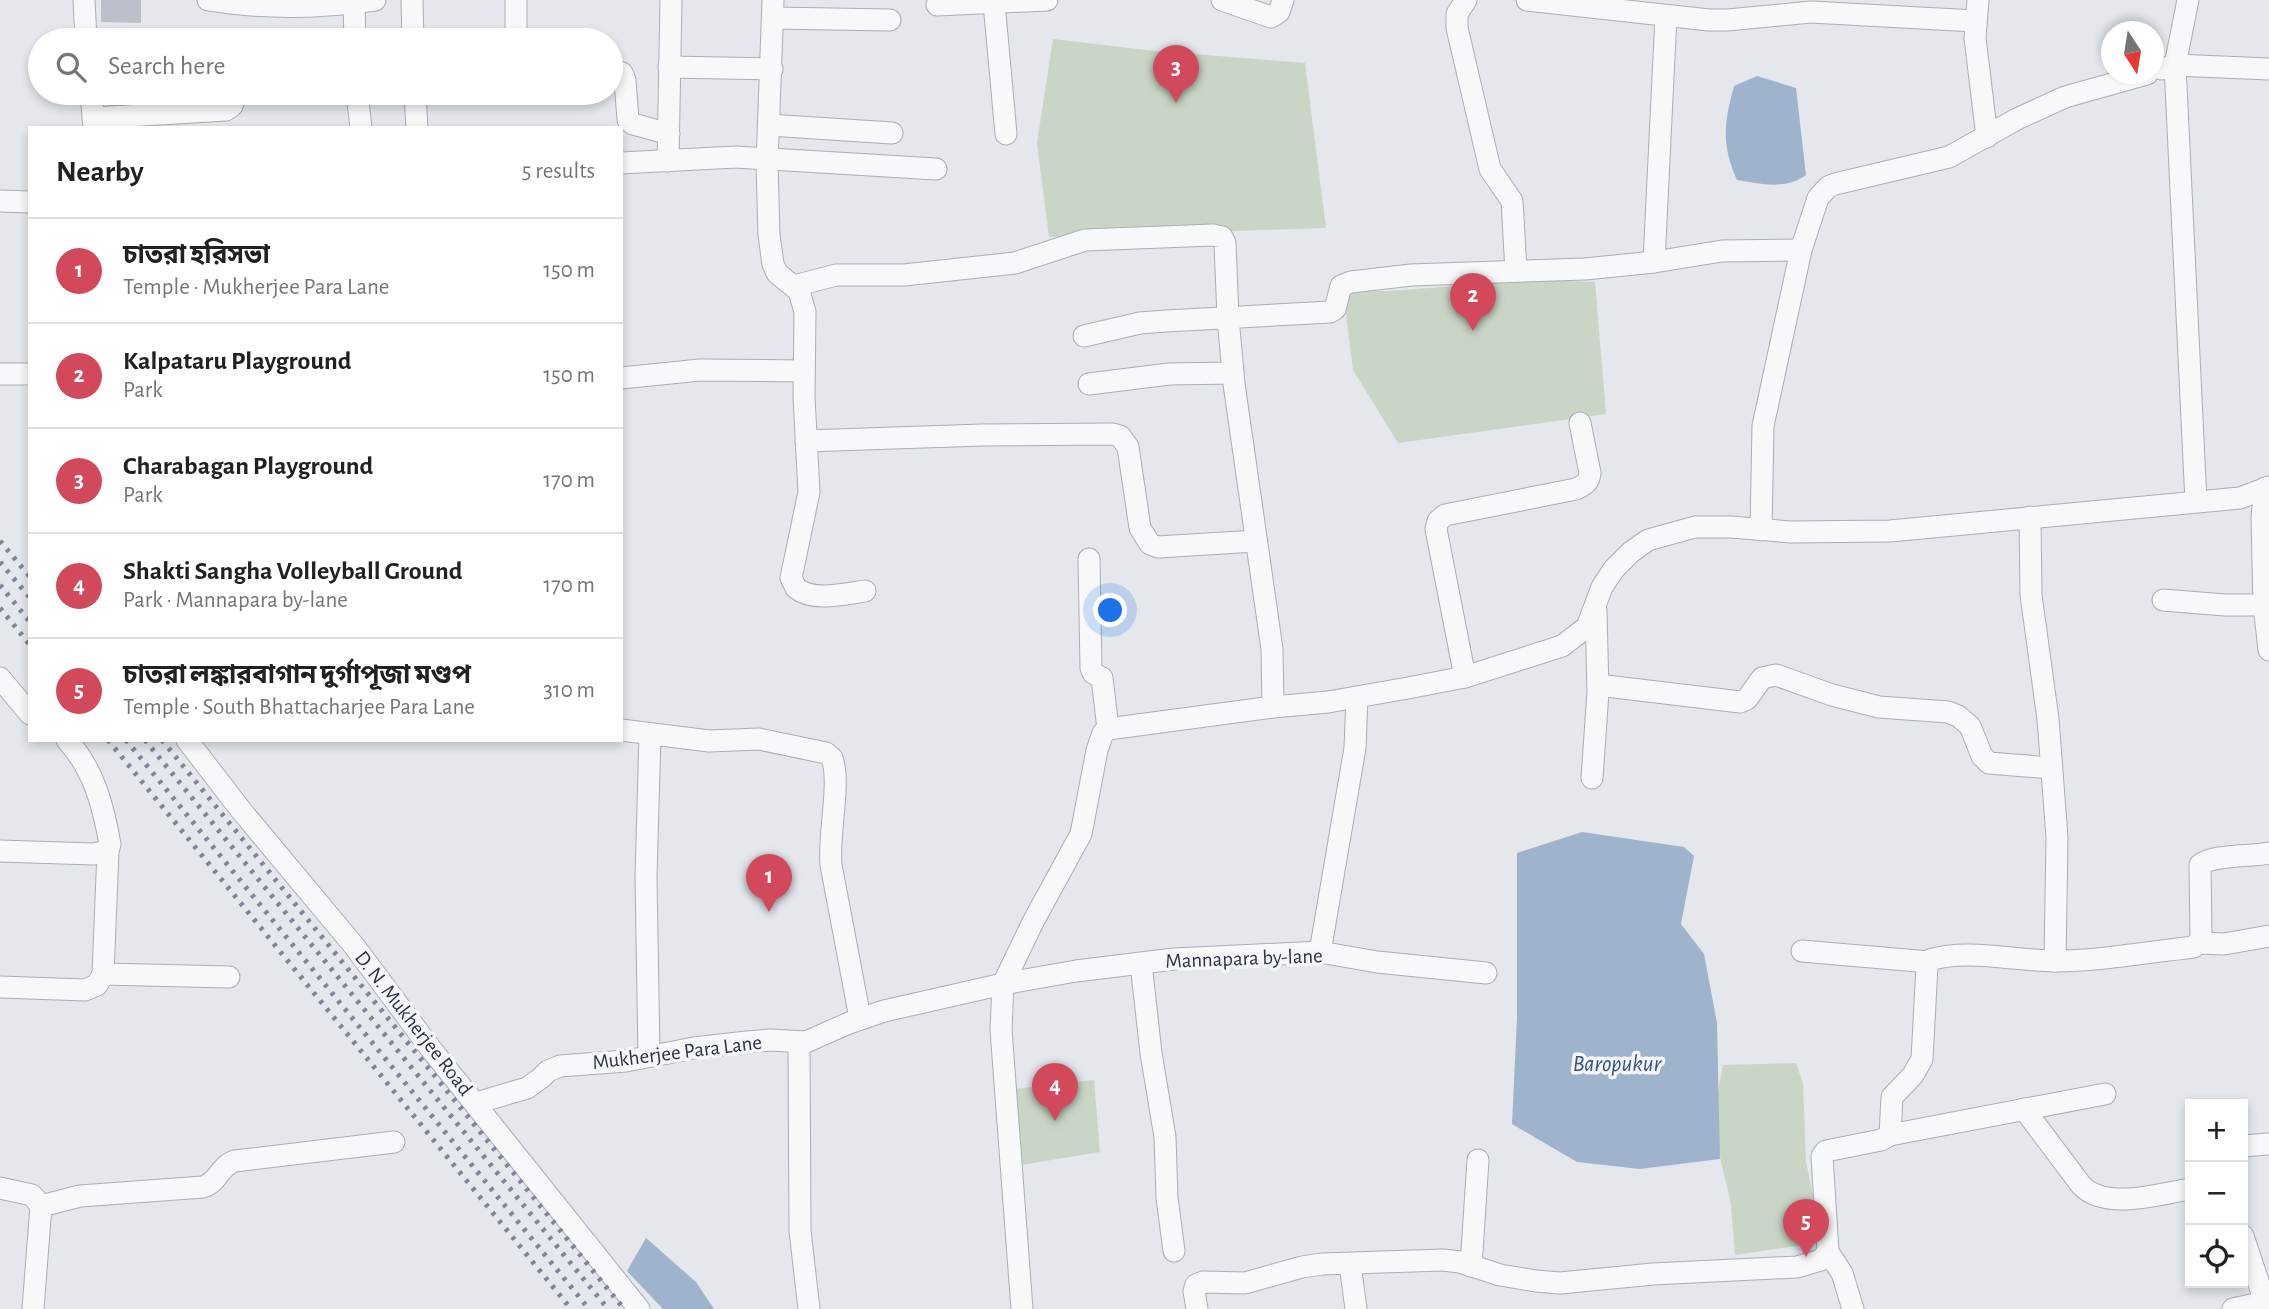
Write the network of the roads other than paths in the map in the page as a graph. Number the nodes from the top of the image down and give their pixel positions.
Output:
1 (85, 0) edge
2 (208, 0) edge
3 (412, 0) edge
4 (516, 0) edge
5 (671, 0) edge
6 (1047, 0) edge
7 (1222, 0) edge
8 (1283, 0) edge
9 (1466, 0) edge
10 (1527, 0) edge
11 (2188, 0) edge
12 (365, 2) edge
13 (289, 3) edge
14 (994, 3) junction
15 (937, 5) dead end
16 (773, 9) edge
17 (1754, 9) edge
18 (1977, 11) edge
19 (1666, 16) junction
20 (890, 20) dead end
21 (86, 28) edge
22 (358, 28) edge
23 (413, 28) edge
24 (516, 28) edge
25 (2175, 65) junction
26 (669, 67) junction
27 (772, 69) junction
28 (2164, 69) edge
29 (2269, 69) edge
30 (623, 75) edge
31 (2111, 84) edge
32 (92, 105) edge
33 (232, 105) edge
34 (358, 105) edge
35 (416, 105) edge
36 (94, 123) edge
37 (769, 125) junction
38 (361, 126) edge
39 (417, 126) edge
40 (891, 133) dead end
41 (669, 134) junction
42 (1006, 134) dead end
43 (1987, 137) junction
44 (767, 158) junction
45 (668, 161) junction
46 (623, 163) edge
47 (936, 169) dead end
48 (0, 201) edge
49 (28, 202) edge
50 (1801, 250) junction
51 (1654, 262) junction
52 (1516, 271) junction
53 (794, 286) junction
54 (1228, 318) junction
55 (1084, 336) dead end
56 (804, 371) junction
57 (1233, 373) junction
58 (0, 374) edge
59 (28, 374) edge
60 (623, 378) edge
61 (1089, 384) dead end
62 (1580, 423) dead end
63 (806, 441) junction
64 (2267, 488) edge
65 (2196, 502) junction
66 (2030, 517) junction
67 (1761, 530) junction
68 (1256, 541) junction
69 (1089, 559) dead end
70 (865, 591) dead end
71 (2266, 591) edge
72 (2163, 600) dead end
73 (1596, 604) junction
74 (2269, 650) edge
75 (1465, 677) junction
76 (0, 678) edge
77 (1598, 685) junction
78 (1357, 697) junction
79 (1273, 707) junction
80 (28, 712) edge
81 (1108, 729) junction
82 (623, 730) edge
83 (650, 734) junction
84 (69, 742) edge
85 (189, 742) edge
86 (2051, 768) junction
87 (1592, 778) dead end
88 (0, 851) edge
89 (108, 851) junction
90 (2269, 853) edge
91 (2269, 936) edge
92 (2199, 943) junction
93 (1802, 951) dead end
94 (1320, 952) junction
95 (2055, 961) junction
96 (1928, 962) junction
97 (1141, 964) junction
98 (103, 974) junction
99 (1486, 974) dead end
100 (229, 977) dead end
101 (1003, 984) junction
102 (0, 988) edge
103 (860, 1018) junction
104 (799, 1043) junction
105 (649, 1056) junction
106 (2105, 1094) dead end
107 (476, 1103) junction
108 (2024, 1109) junction
109 (1890, 1135) junction
110 (394, 1142) dead end
111 (2269, 1144) edge
112 (2248, 1146) edge
113 (1478, 1160) dead end
114 (0, 1188) edge
115 (2185, 1190) edge
116 (41, 1206) junction
117 (2248, 1250) edge
118 (1174, 1251) dead end
119 (1828, 1252) junction
120 (1350, 1264) junction
121 (1471, 1266) junction
122 (2267, 1301) edge
123 (33, 1309) edge
124 (639, 1309) edge
125 (809, 1309) edge
126 (1022, 1309) edge
127 (1197, 1309) edge
128 (1356, 1309) edge
129 (1853, 1309) edge
130 (2233, 1309) edge

1 - 21 street
2 - 13 street
3 - 23 street
4 - 24 street
5 - 26 street
6 - 14 street
7 - 8 street
9 - 52 street
10 - 19 street
11 - 25 street
12 - 13 street
12 - 22 street
14 - 15 street
14 - 42 street
16 - 20 street
16 - 27 street
17 - 18 street
17 - 19 street
18 - 43 street
19 - 51 street
25 - 28 street
25 - 29 street
25 - 65 street
26 - 27 street
26 - 41 street
27 - 37 street
30 - 41 street
31 - 43 street
32 - 36 street
33 - 36 street
34 - 38 street
35 - 39 street
37 - 40 street
37 - 44 street
41 - 45 street
43 - 50 street
44 - 45 street
44 - 47 street
44 - 53 street
45 - 46 street
48 - 49 street
50 - 51 street
50 - 67 street
51 - 52 street
52 - 54 street
53 - 54 street
53 - 56 street
54 - 55 street
54 - 57 street
56 - 60 street
56 - 63 street
57 - 61 street
57 - 68 street
58 - 59 street
62 - 75 street
63 - 68 street
63 - 70 street
64 - 65 street
64 - 71 street
65 - 66 street
66 - 67 street
66 - 86 street
67 - 73 street
68 - 79 street
69 - 81 street
71 - 72 street
71 - 74 street
73 - 75 street
73 - 77 street
75 - 78 street
76 - 80 street
77 - 86 street
77 - 87 street
78 - 79 street
78 - 94 street
79 - 81 street
81 - 101 street
82 - 83 street
83 - 103 street
83 - 105 street
84 - 89 street
85 - 107 street, D. N. Mukherjee Road
86 - 95 street
88 - 89 street
89 - 98 street
90 - 92 street
91 - 92 street
92 - 95 street
93 - 96 street
94 - 97 street, Mannapara by-lane
94 - 99 street, Mannapara by-lane
95 - 96 street
96 - 109 street
97 - 101 street, Mannapara by-lane
97 - 118 street
98 - 100 street
98 - 102 street
101 - 103 street, Mukherjee Para Lane
101 - 126 street
103 - 104 street, Mukherjee Para Lane
104 - 105 street, Mukherjee Para Lane
104 - 125 street
105 - 107 street, Mukherjee Para Lane
106 - 108 street
107 - 124 street, D. N. Mukherjee Road
108 - 109 street
108 - 115 street
109 - 119 street
110 - 116 street
111 - 112 street
113 - 121 street
114 - 116 street
116 - 123 street
117 - 122 street
119 - 121 street
119 - 129 street
120 - 121 street
120 - 127 street
120 - 128 street
122 - 130 street

